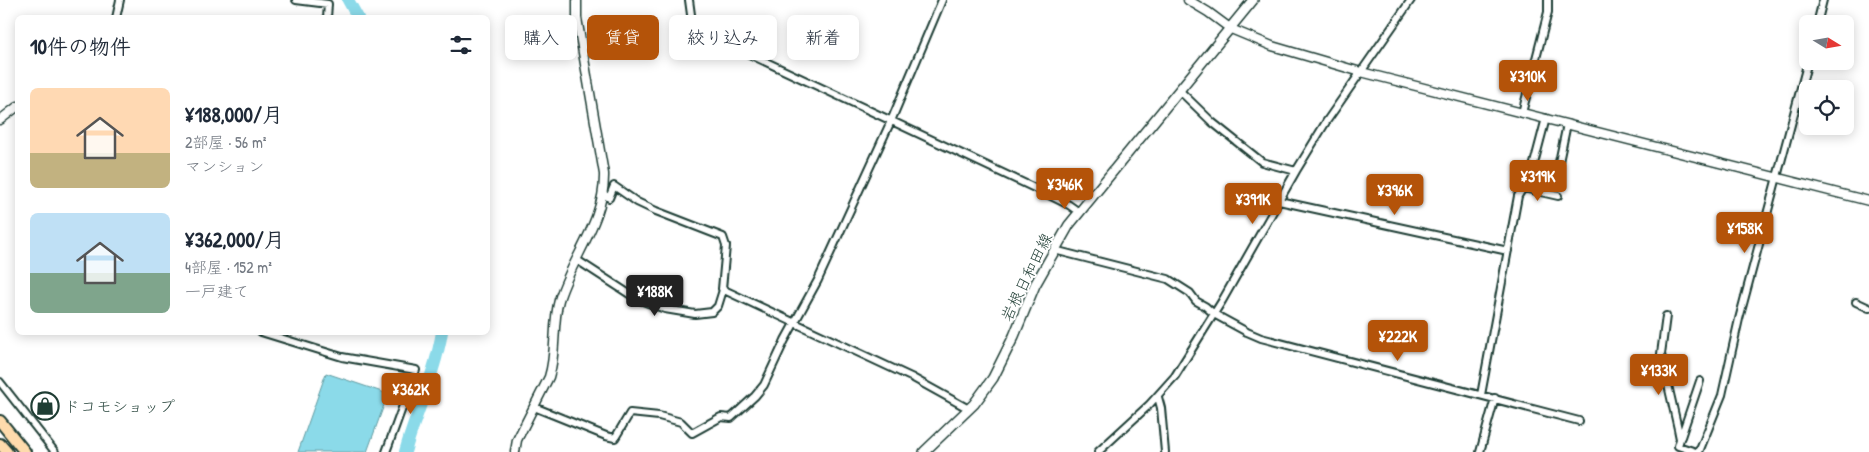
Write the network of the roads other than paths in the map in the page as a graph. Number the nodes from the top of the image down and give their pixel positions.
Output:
1 (120, 0) edge
2 (296, 0) edge
3 (577, 0) edge
4 (689, 0) edge
5 (942, 0) edge
6 (1188, 0) edge
7 (1253, 0) edge
8 (1410, 0) edge
9 (1548, 0) edge
10 (1823, 0) edge
11 (321, 1) edge
12 (117, 15) edge
13 (328, 15) edge
14 (1819, 15) edge
15 (1231, 29) junction
16 (1806, 70) edge
17 (1361, 72) junction
18 (1179, 90) junction
19 (15, 108) edge
20 (1522, 113) junction
21 (1546, 118) junction
22 (0, 120) edge
23 (891, 121) junction
24 (1567, 124) junction
25 (1559, 162) dead end
26 (1296, 171) junction
27 (1776, 177) junction
28 (1523, 188) junction
29 (604, 194) junction
30 (1558, 196) dead end
31 (1278, 201) junction
32 (1869, 201) edge
33 (1079, 212) junction
34 (1054, 250) junction
35 (1508, 251) junction
36 (577, 260) junction
37 (723, 290) junction
38 (1856, 302) dead end
39 (1869, 308) edge
40 (1214, 314) junction
41 (1666, 316) dead end
42 (795, 324) junction
43 (270, 335) edge
44 (1700, 381) dead end
45 (0, 382) edge
46 (1481, 394) junction
47 (1158, 397) junction
48 (1495, 398) junction
49 (534, 407) junction
50 (969, 409) junction
51 (0, 421) edge
52 (1579, 421) dead end
53 (0, 444) edge
54 (1679, 446) edge
55 (7, 452) edge
56 (25, 452) edge
57 (55, 452) edge
58 (386, 452) edge
59 (514, 452) edge
60 (924, 452) edge
61 (1098, 452) edge
62 (1165, 452) edge
63 (1480, 452) edge
64 (1698, 452) edge

1 - 12 street
2 - 11 street
3 - 29 street
4 - 23 street
5 - 23 street
6 - 15 street
7 - 15 main road, 岩根日和田線
8 - 17 street
9 - 20 street
10 - 14 street
11 - 13 street
15 - 17 street
15 - 18 main road, 岩根日和田線
16 - 27 street
17 - 20 street
17 - 26 street
18 - 26 street
18 - 33 main road, 岩根日和田線
19 - 22 street
20 - 21 street
21 - 24 street
21 - 28 street
23 - 33 street
23 - 42 street
24 - 25 street
24 - 27 street
26 - 31 street
27 - 32 street
27 - 64 street
28 - 30 street
28 - 35 street
29 - 36 street
29 - 37 street
31 - 35 street
31 - 40 street
33 - 34 main road, 岩根日和田線
34 - 40 street
34 - 50 main road, 岩根日和田線
35 - 46 street
36 - 37 street
36 - 49 street
37 - 42 street
38 - 39 street
40 - 46 street
40 - 47 street
41 - 54 street
42 - 49 street
42 - 50 street
43 - 58 street
44 - 54 street
45 - 57 street
46 - 48 street
47 - 61 street
47 - 62 street
48 - 52 street
48 - 63 street
49 - 59 street
50 - 60 main road, 岩根日和田線
51 - 56 highway
53 - 55 highway
54 - 64 street

